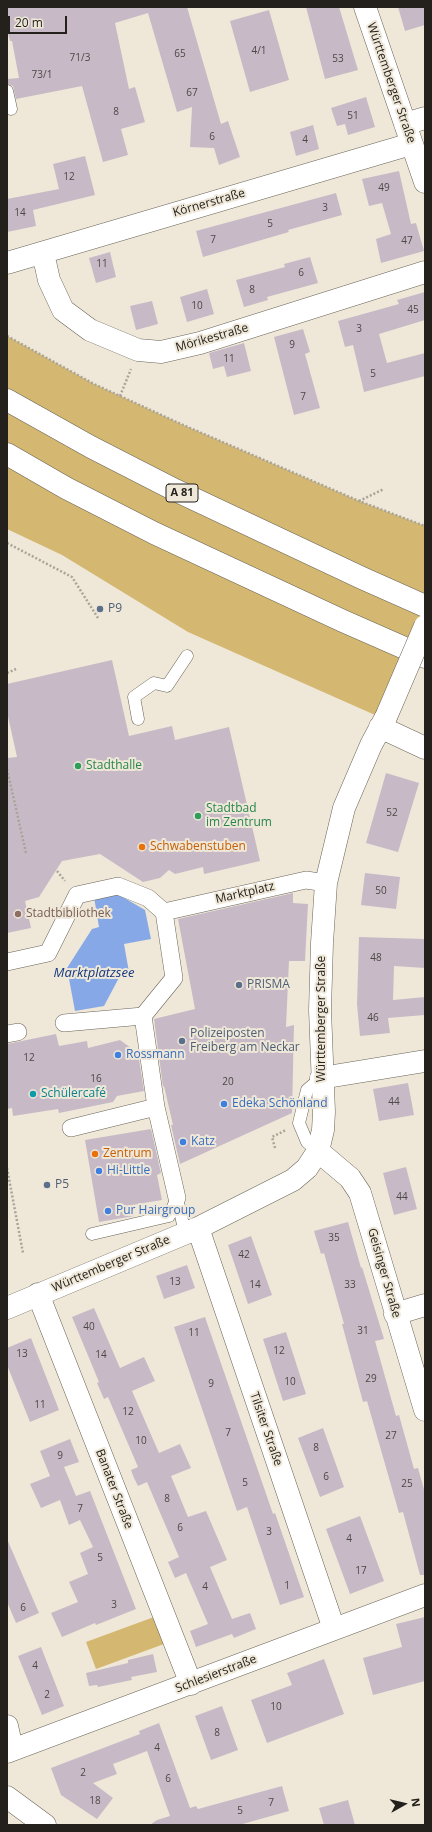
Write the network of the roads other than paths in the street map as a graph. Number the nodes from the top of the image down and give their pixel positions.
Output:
1 (365, 7) edge
2 (7, 91) edge
3 (11, 109) dead end
4 (414, 129) edge
5 (425, 182) edge
6 (43, 253) junction
7 (7, 263) edge
8 (425, 272) edge
9 (7, 400) edge
10 (7, 454) edge
11 (425, 606) edge
12 (425, 626) edge
13 (187, 656) dead end
14 (425, 657) edge
15 (138, 719) dead end
16 (383, 722) junction
17 (425, 748) edge
18 (326, 883) junction
19 (164, 912) junction
20 (7, 962) edge
21 (143, 1016) junction
22 (64, 1024) dead end
23 (425, 1061) edge
24 (321, 1078) junction
25 (156, 1107) junction
26 (71, 1128) dead end
27 (318, 1151) junction
28 (177, 1198) junction
29 (192, 1230) junction
30 (92, 1234) dead end
31 (38, 1294) junction
32 (425, 1305) edge
33 (7, 1308) edge
34 (396, 1314) junction
35 (425, 1410) edge
36 (425, 1595) edge
37 (334, 1629) junction
38 (191, 1684) junction
39 (7, 1726) edge
40 (10, 1750) edge
41 (7, 1797) edge
42 (45, 1825) edge

1 - 4 main road, Württemberger Straße
2 - 3 lane
4 - 5 main road, Württemberger Straße
4 - 6 main road, Körnerstraße
6 - 7 main road, Körnerstraße
6 - 8 main road, Mörikestraße
9 - 11 main road, A 81
10 - 14 main road
12 - 16 main road, Württemberger Straße, bridge
13 - 15 lane
16 - 17 main road
16 - 18 main road, Württemberger Straße
18 - 19 street, Marktplatz
18 - 24 main road, Württemberger Straße
19 - 20 street
19 - 21 street
21 - 22 street
21 - 25 street
23 - 24 main road
24 - 27 main road, Württemberger Straße
24 - 27 lane
25 - 26 street
25 - 28 street
27 - 29 main road, Württemberger Straße
27 - 34 main road, Geisinger Straße
28 - 29 lane
28 - 30 lane
29 - 31 main road, Württemberger Straße
29 - 37 main road, Tilsiter Straße
31 - 33 main road, Württemberger Straße
31 - 38 main road, Banater Straße
32 - 34 main road
34 - 35 main road, Geisinger Straße
36 - 37 main road, Schlesierstraße
37 - 38 main road, Schlesierstraße
38 - 40 main road, Schlesierstraße
39 - 40 main road
41 - 42 main road

